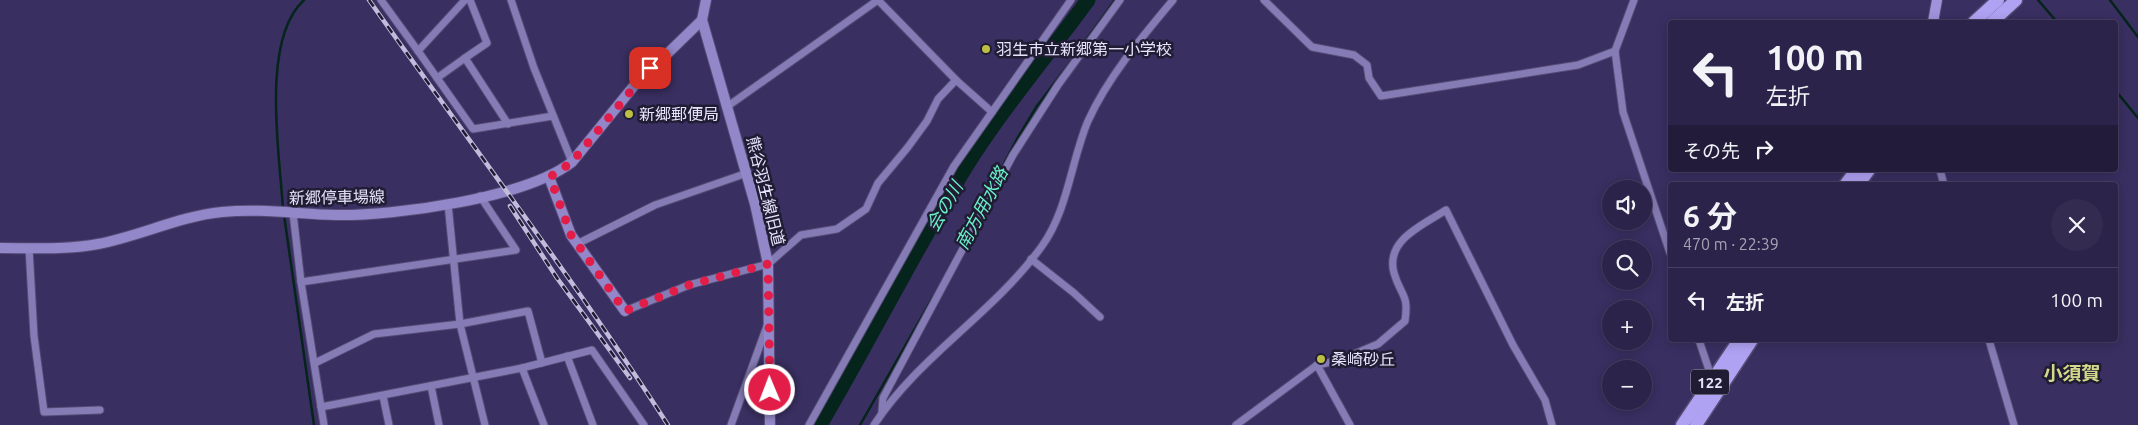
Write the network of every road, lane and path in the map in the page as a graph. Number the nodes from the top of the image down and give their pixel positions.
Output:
1 (381, 0) edge
2 (466, 0) edge
3 (470, 0) edge
4 (511, 0) edge
5 (706, 0) edge
6 (878, 0) edge
7 (1071, 0) edge
8 (1120, 0) edge
9 (1173, 0) edge
10 (1264, 0) edge
11 (1634, 0) edge
12 (1937, 0) edge
13 (1998, 0) edge
14 (2016, 0) edge
15 (702, 20) junction
16 (1933, 20) edge
17 (1976, 20) edge
18 (1994, 20) edge
19 (418, 51) junction
20 (1615, 52) junction
21 (465, 58) junction
22 (437, 78) junction
23 (956, 80) junction
24 (728, 106) junction
25 (992, 112) junction
26 (553, 116) junction
27 (508, 124) junction
28 (572, 162) junction
29 (1868, 172) edge
30 (746, 173) junction
31 (550, 177) junction
32 (1860, 182) edge
33 (480, 196) junction
34 (448, 204) junction
35 (293, 213) junction
36 (577, 244) junction
37 (1668, 246) edge
38 (0, 248) edge
39 (28, 248) junction
40 (454, 257) junction
41 (1032, 259) junction
42 (768, 264) junction
43 (301, 282) junction
44 (625, 311) joint
45 (1100, 318) dead end
46 (768, 321) junction
47 (460, 324) junction
48 (1700, 342) edge
49 (1738, 342) edge
50 (1751, 342) edge
51 (1990, 342) edge
52 (567, 356) junction
53 (542, 362) junction
54 (315, 363) junction
55 (1317, 365) junction
56 (522, 368) junction
57 (473, 378) junction
58 (1712, 379) junction
59 (430, 386) junction
60 (383, 396) junction
61 (322, 407) junction
62 (100, 410) dead end
63 (882, 412) junction
64 (324, 425) edge
65 (389, 425) edge
66 (439, 425) edge
67 (485, 425) edge
68 (544, 425) edge
69 (593, 425) edge
70 (644, 425) edge
71 (731, 425) edge
72 (770, 425) edge
73 (809, 425) edge
74 (874, 425) edge
75 (1236, 425) edge
76 (1350, 425) edge
77 (1552, 425) edge
78 (1682, 425) edge
79 (1696, 425) edge
80 (2014, 425) edge

1 - 19 street
2 - 19 street
3 - 21 street
4 - 26 street
5 - 15 main road, 熊谷羽生線旧道
6 - 23 street
6 - 24 street
7 - 25 street
8 - 63 street
9 - 41 street
10 - 20 street
11 - 20 street
12 - 16 main road
13 - 17 highway
14 - 18 highway
15 - 24 main road, 熊谷羽生線旧道
15 - 28 main road, 新郷停車場線
19 - 22 street
20 - 37 street
21 - 22 street
21 - 27 street
22 - 27 street
23 - 25 street
23 - 42 street
24 - 30 main road, 熊谷羽生線旧道
25 - 73 street
26 - 27 street
26 - 28 street
28 - 31 main road, 新郷停車場線
29 - 32 highway
30 - 36 street
30 - 42 main road, 熊谷羽生線旧道
31 - 33 main road, 新郷停車場線
31 - 36 main road
33 - 34 main road, 新郷停車場線
33 - 40 street
34 - 35 main road, 新郷停車場線
34 - 40 street
35 - 39 main road, 新郷停車場線
35 - 43 street
36 - 44 main road
38 - 39 main road, 新郷停車場線
39 - 62 street
40 - 43 street
40 - 47 street
41 - 45 street
41 - 63 street
42 - 44 street
42 - 46 main road, 熊谷羽生線旧道
43 - 54 street
46 - 71 street
46 - 72 main road, 熊谷羽生線旧道
47 - 53 street
47 - 54 street
47 - 57 street
48 - 58 street
49 - 58 highway, 122
50 - 79 highway, 122
51 - 80 street
52 - 53 street
52 - 69 street
52 - 70 street
53 - 56 street
54 - 61 street
55 - 75 street
55 - 76 street
55 - 77 street
56 - 57 street
56 - 68 street
57 - 59 street
57 - 67 street
58 - 78 highway, 122
59 - 60 street
59 - 66 street
60 - 61 street
60 - 65 street
61 - 64 street
63 - 74 street

